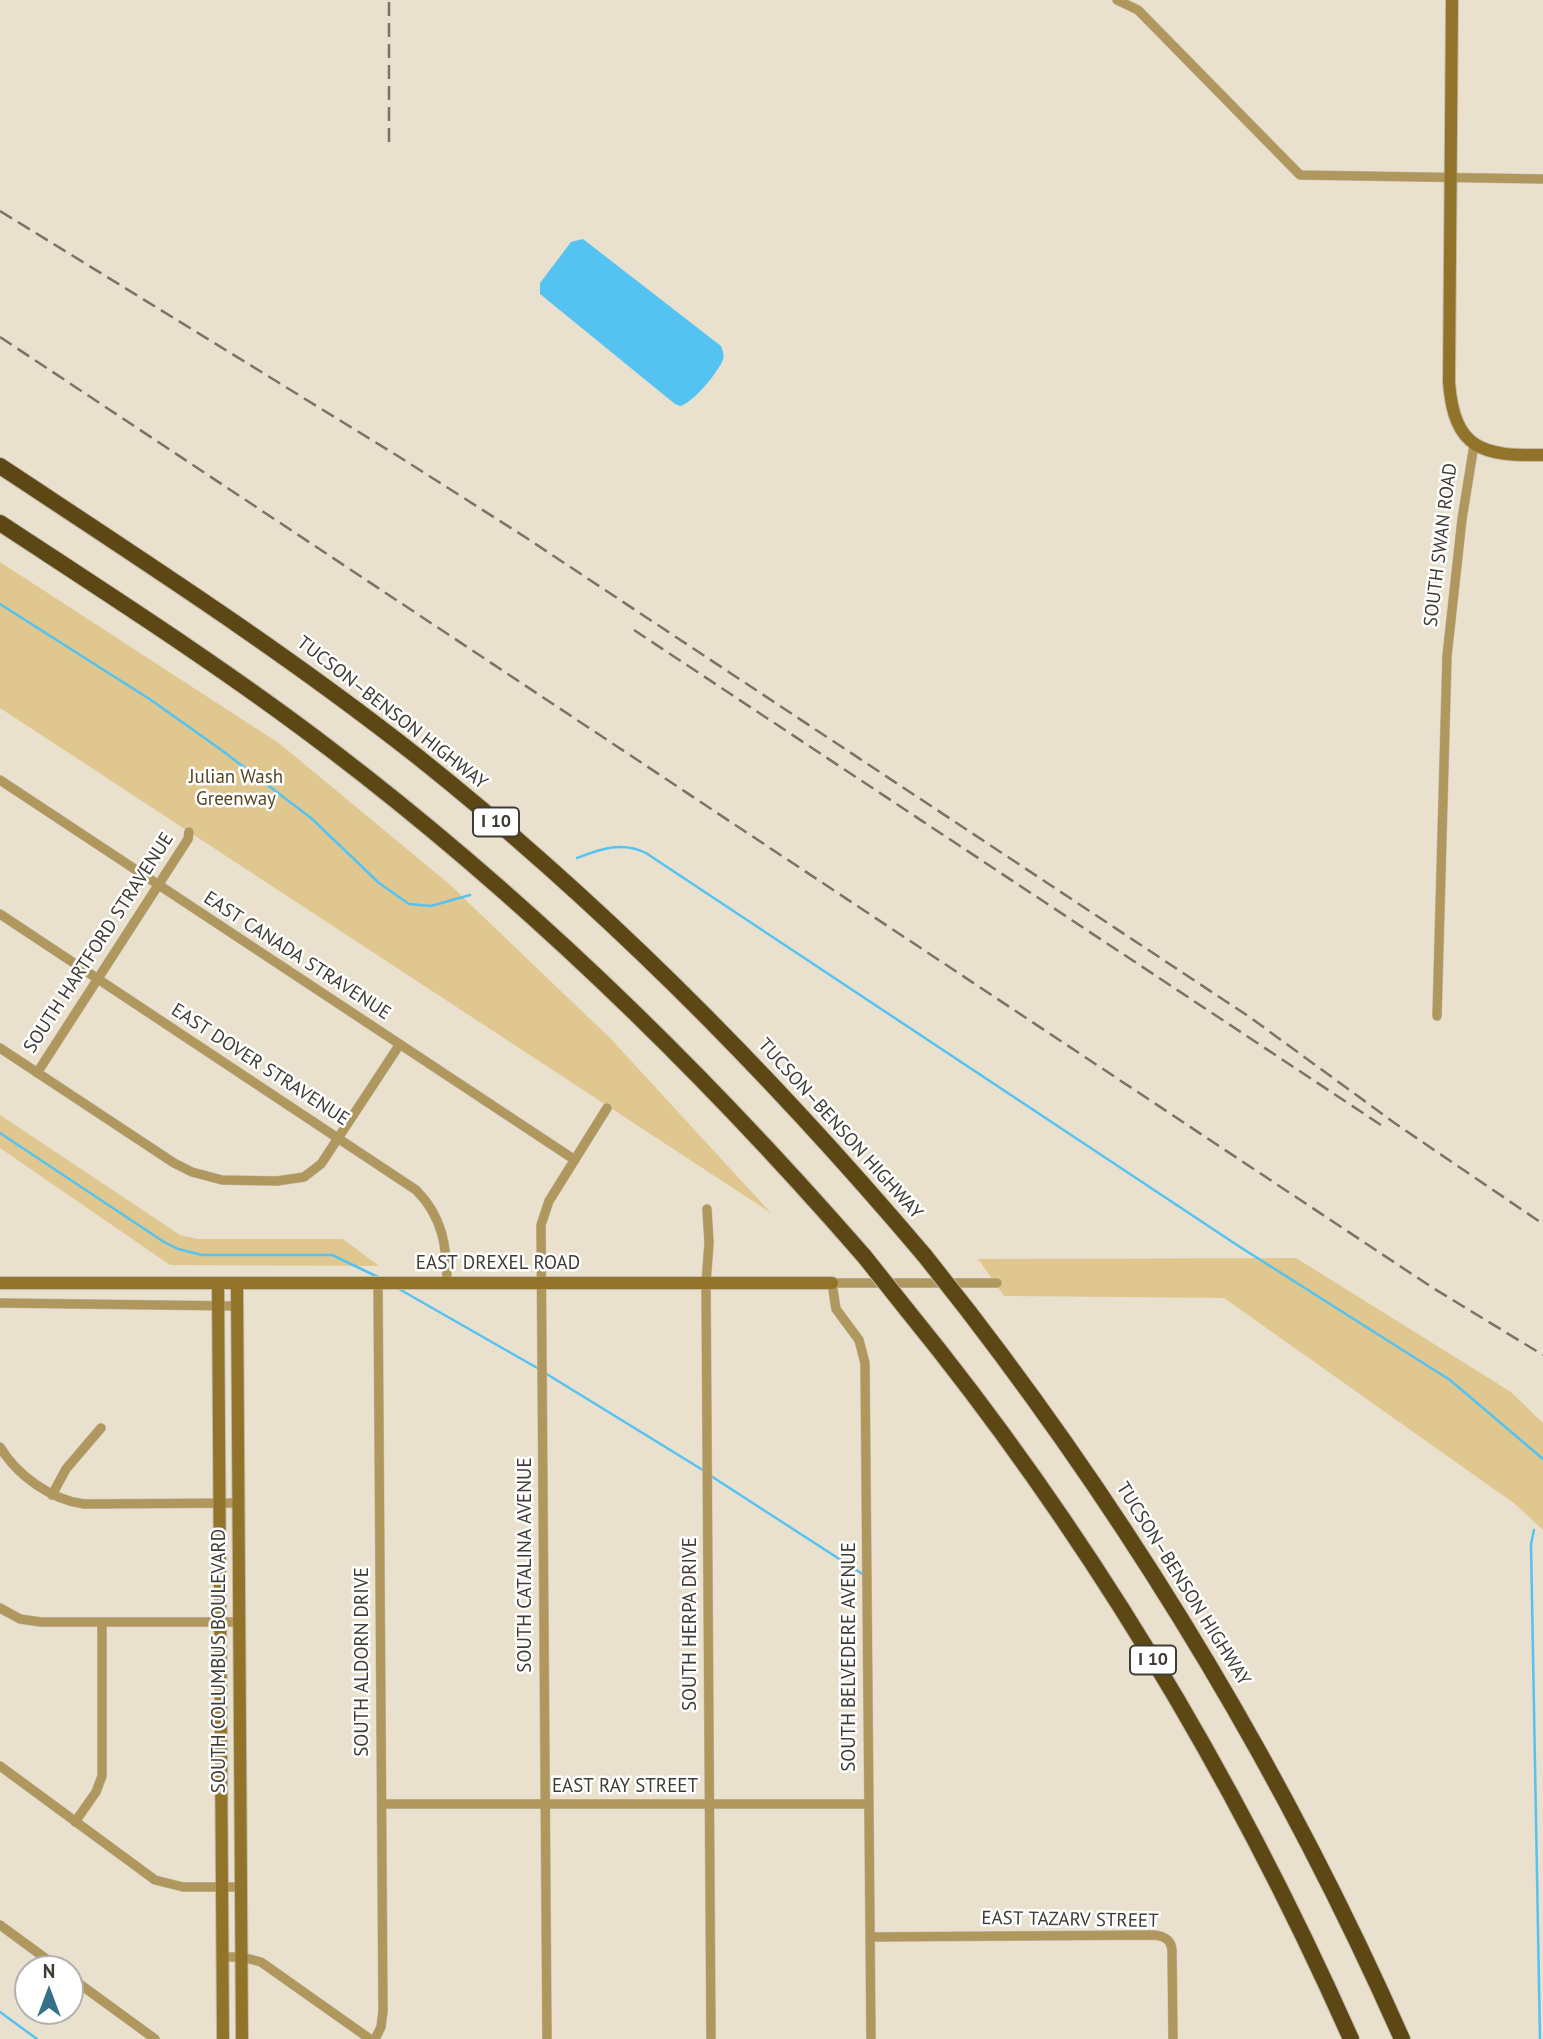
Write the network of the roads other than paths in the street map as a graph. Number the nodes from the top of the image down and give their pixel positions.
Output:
1 (1117, 0) edge
2 (1452, 0) edge
3 (1451, 179) junction
4 (1543, 180) edge
5 (1474, 445) junction
6 (1543, 455) edge
7 (0, 466) edge
8 (0, 523) edge
9 (0, 534) edge
10 (216, 666) junction
11 (0, 780) edge
12 (189, 832) dead end
13 (160, 886) junction
14 (0, 914) edge
15 (97, 979) junction
16 (1437, 1016) dead end
17 (400, 1044) junction
18 (0, 1048) edge
19 (37, 1073) junction
20 (607, 1108) dead end
21 (339, 1139) junction
22 (575, 1160) junction
23 (706, 1209) dead end
24 (0, 1283) edge
25 (219, 1283) junction
26 (237, 1283) junction
27 (378, 1283) junction
28 (447, 1283) junction
29 (541, 1283) junction
30 (706, 1283) junction
31 (832, 1283) junction
32 (997, 1283) dead end
33 (0, 1303) edge
34 (219, 1304) junction
35 (237, 1306) junction
36 (101, 1428) dead end
37 (0, 1447) edge
38 (52, 1495) junction
39 (220, 1503) junction
40 (239, 1503) junction
41 (0, 1608) edge
42 (102, 1622) junction
43 (220, 1622) junction
44 (239, 1622) junction
45 (0, 1766) edge
46 (382, 1804) junction
47 (546, 1804) junction
48 (709, 1804) junction
49 (868, 1804) junction
50 (75, 1822) junction
51 (222, 1887) junction
52 (241, 1887) junction
53 (0, 1925) edge
54 (870, 1937) junction
55 (41, 1955) edge
56 (222, 1957) junction
57 (242, 1958) junction
58 (84, 1987) edge
59 (155, 2039) edge
60 (223, 2039) edge
61 (242, 2039) edge
62 (373, 2039) edge
63 (547, 2039) edge
64 (711, 2039) edge
65 (872, 2039) edge
66 (1173, 2039) edge
67 (1350, 2039) edge
68 (1402, 2039) edge

1 - 3 street
2 - 3 street, SOUTH SWAN ROAD
3 - 4 street
3 - 5 street, SOUTH SWAN ROAD
5 - 6 street
5 - 16 street, SOUTH SWAN ROAD
7 - 68 highway, TUCSON–BENSON HIGHWAY / I 10, bridge
8 - 10 highway, I 10
9 - 10 highway
10 - 67 highway, I 10, bridge
11 - 13 street, EAST CANADA STRAVENUE
12 - 13 street, SOUTH HARTFORD STRAVENUE
13 - 15 street, SOUTH HARTFORD STRAVENUE
13 - 17 street, EAST CANADA STRAVENUE
14 - 15 street, EAST DOVER STRAVENUE
15 - 19 street, SOUTH HARTFORD STRAVENUE
15 - 21 street, EAST DOVER STRAVENUE
17 - 21 street
17 - 22 street, EAST CANADA STRAVENUE
18 - 19 street
19 - 21 street
20 - 22 street, SOUTH CATALINA AVENUE
21 - 28 street, EAST DOVER STRAVENUE
22 - 29 street, SOUTH CATALINA AVENUE
23 - 30 street, SOUTH HERPA DRIVE
24 - 25 street, EAST DREXEL ROAD
25 - 26 street, EAST DREXEL ROAD
25 - 34 street, SOUTH COLUMBUS BOULEVARD
26 - 27 street, EAST DREXEL ROAD
26 - 35 street, SOUTH COLUMBUS BOULEVARD
27 - 28 street, EAST DREXEL ROAD
27 - 46 street, SOUTH ALDORN DRIVE
28 - 29 street, EAST DREXEL ROAD
29 - 30 street, EAST DREXEL ROAD
29 - 47 street, SOUTH CATALINA AVENUE
30 - 31 street, EAST DREXEL ROAD
30 - 48 street, SOUTH HERPA DRIVE
31 - 32 street, EAST DREXEL ROAD
31 - 49 street, SOUTH BELVEDERE AVENUE
33 - 34 street
34 - 35 street
34 - 39 street, SOUTH COLUMBUS BOULEVARD
35 - 40 street, SOUTH COLUMBUS BOULEVARD
36 - 38 street
37 - 38 street
38 - 39 street
39 - 40 street
39 - 43 street, SOUTH COLUMBUS BOULEVARD
40 - 44 street, SOUTH COLUMBUS BOULEVARD
41 - 42 street
42 - 43 street
42 - 50 street
43 - 44 street
43 - 51 street, SOUTH COLUMBUS BOULEVARD
44 - 52 street, SOUTH COLUMBUS BOULEVARD
45 - 50 street
46 - 47 street, EAST RAY STREET
46 - 62 street, SOUTH ALDORN DRIVE
47 - 48 street, EAST RAY STREET
47 - 63 street, SOUTH CATALINA AVENUE
48 - 49 street, EAST RAY STREET
48 - 64 street, SOUTH HERPA DRIVE
49 - 54 street, SOUTH BELVEDERE AVENUE
50 - 51 street
51 - 52 street
51 - 56 street, SOUTH COLUMBUS BOULEVARD
52 - 57 street, SOUTH COLUMBUS BOULEVARD
53 - 55 street
54 - 65 street, SOUTH BELVEDERE AVENUE
54 - 66 street, EAST TAZARV STREET
56 - 57 street
56 - 60 street, SOUTH COLUMBUS BOULEVARD
57 - 61 street, SOUTH COLUMBUS BOULEVARD
57 - 62 street
58 - 59 street

